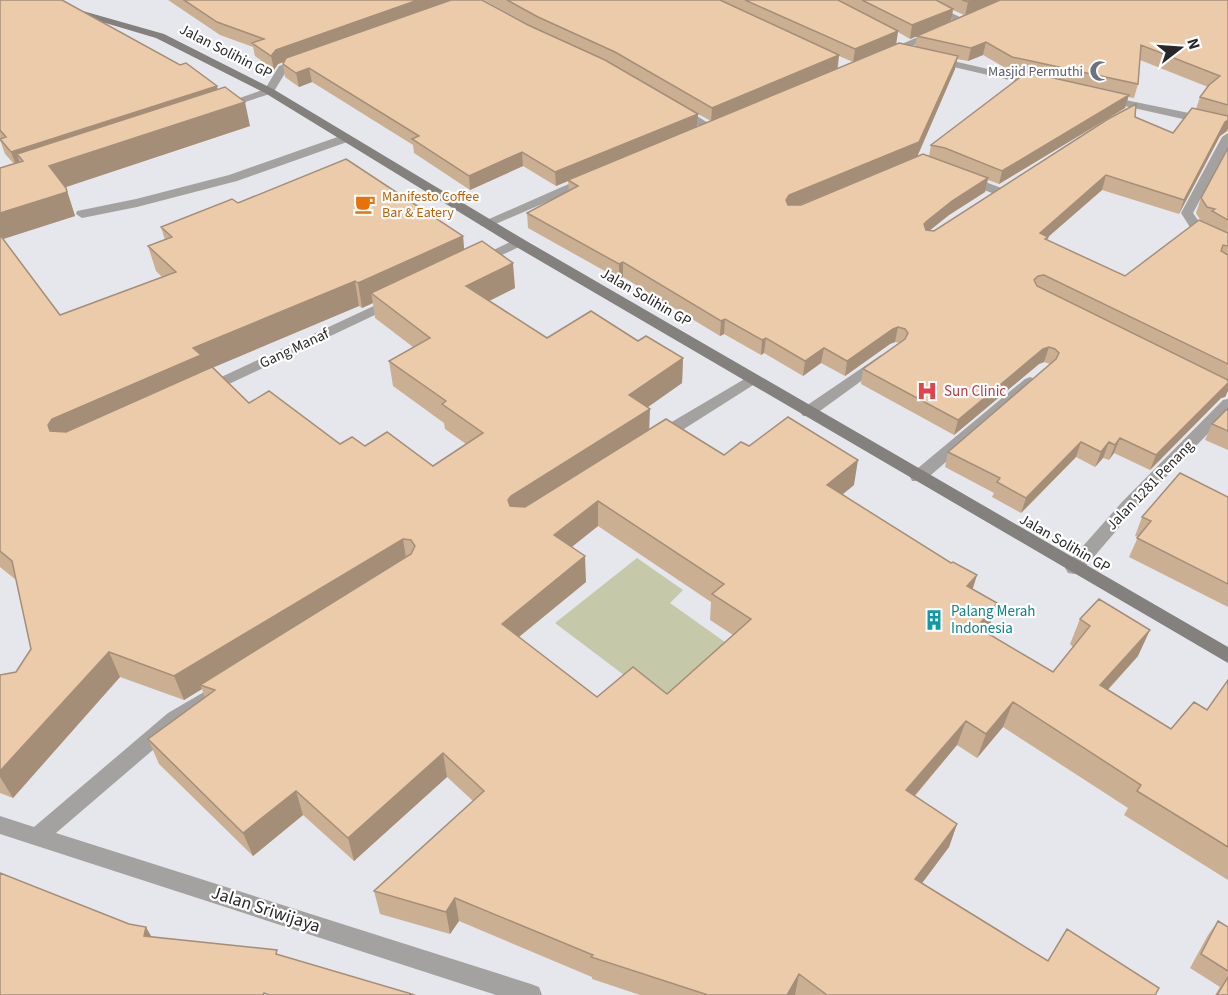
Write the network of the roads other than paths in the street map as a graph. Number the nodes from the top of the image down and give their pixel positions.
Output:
1 (33, 0) edge
2 (917, 0) edge
3 (908, 49) junction
4 (318, 56) edge
5 (873, 59) edge
6 (1047, 86) edge
7 (269, 91) junction
8 (1093, 96) edge
9 (664, 101) edge
10 (1139, 107) junction
11 (212, 110) edge
12 (1119, 118) edge
13 (1228, 126) edge
14 (710, 128) edge
15 (1228, 137) edge
16 (346, 138) junction
17 (603, 173) edge
18 (958, 175) edge
19 (982, 203) edge
20 (82, 214) dead end
21 (486, 223) junction
22 (518, 242) junction
23 (1228, 246) edge
24 (466, 267) edge
25 (403, 297) edge
26 (896, 349) edge
27 (1045, 369) edge
28 (753, 379) junction
29 (189, 398) edge
30 (1228, 404) edge
31 (808, 412) junction
32 (641, 449) edge
33 (918, 477) junction
34 (1074, 567) junction
35 (1228, 656) edge
36 (215, 693) edge
37 (0, 825) edge
38 (38, 836) junction
39 (531, 995) edge

1 - 7 main road, Jalan Solihin GP
2 - 3 street
3 - 5 street
3 - 6 street
4 - 7 street
7 - 11 street
7 - 16 main road, Jalan Solihin GP
8 - 10 street
9 - 14 street
10 - 12 street
10 - 13 street
15 - 23 street
16 - 20 street
16 - 21 main road, Jalan Solihin GP
17 - 21 street
18 - 19 street
21 - 22 main road, Jalan Solihin GP
22 - 24 street
22 - 28 main road, Jalan Solihin GP
25 - 29 street, Gang Manaf
26 - 31 street
27 - 33 street
28 - 31 main road, Jalan Solihin GP
28 - 32 street
30 - 34 street, Jalan 1281 Penang
31 - 33 main road, Jalan Solihin GP
33 - 34 main road, Jalan Solihin GP
34 - 35 main road, Jalan Solihin GP
36 - 38 street
37 - 38 street, Jalan Sriwijaya
38 - 39 street, Jalan Sriwijaya

